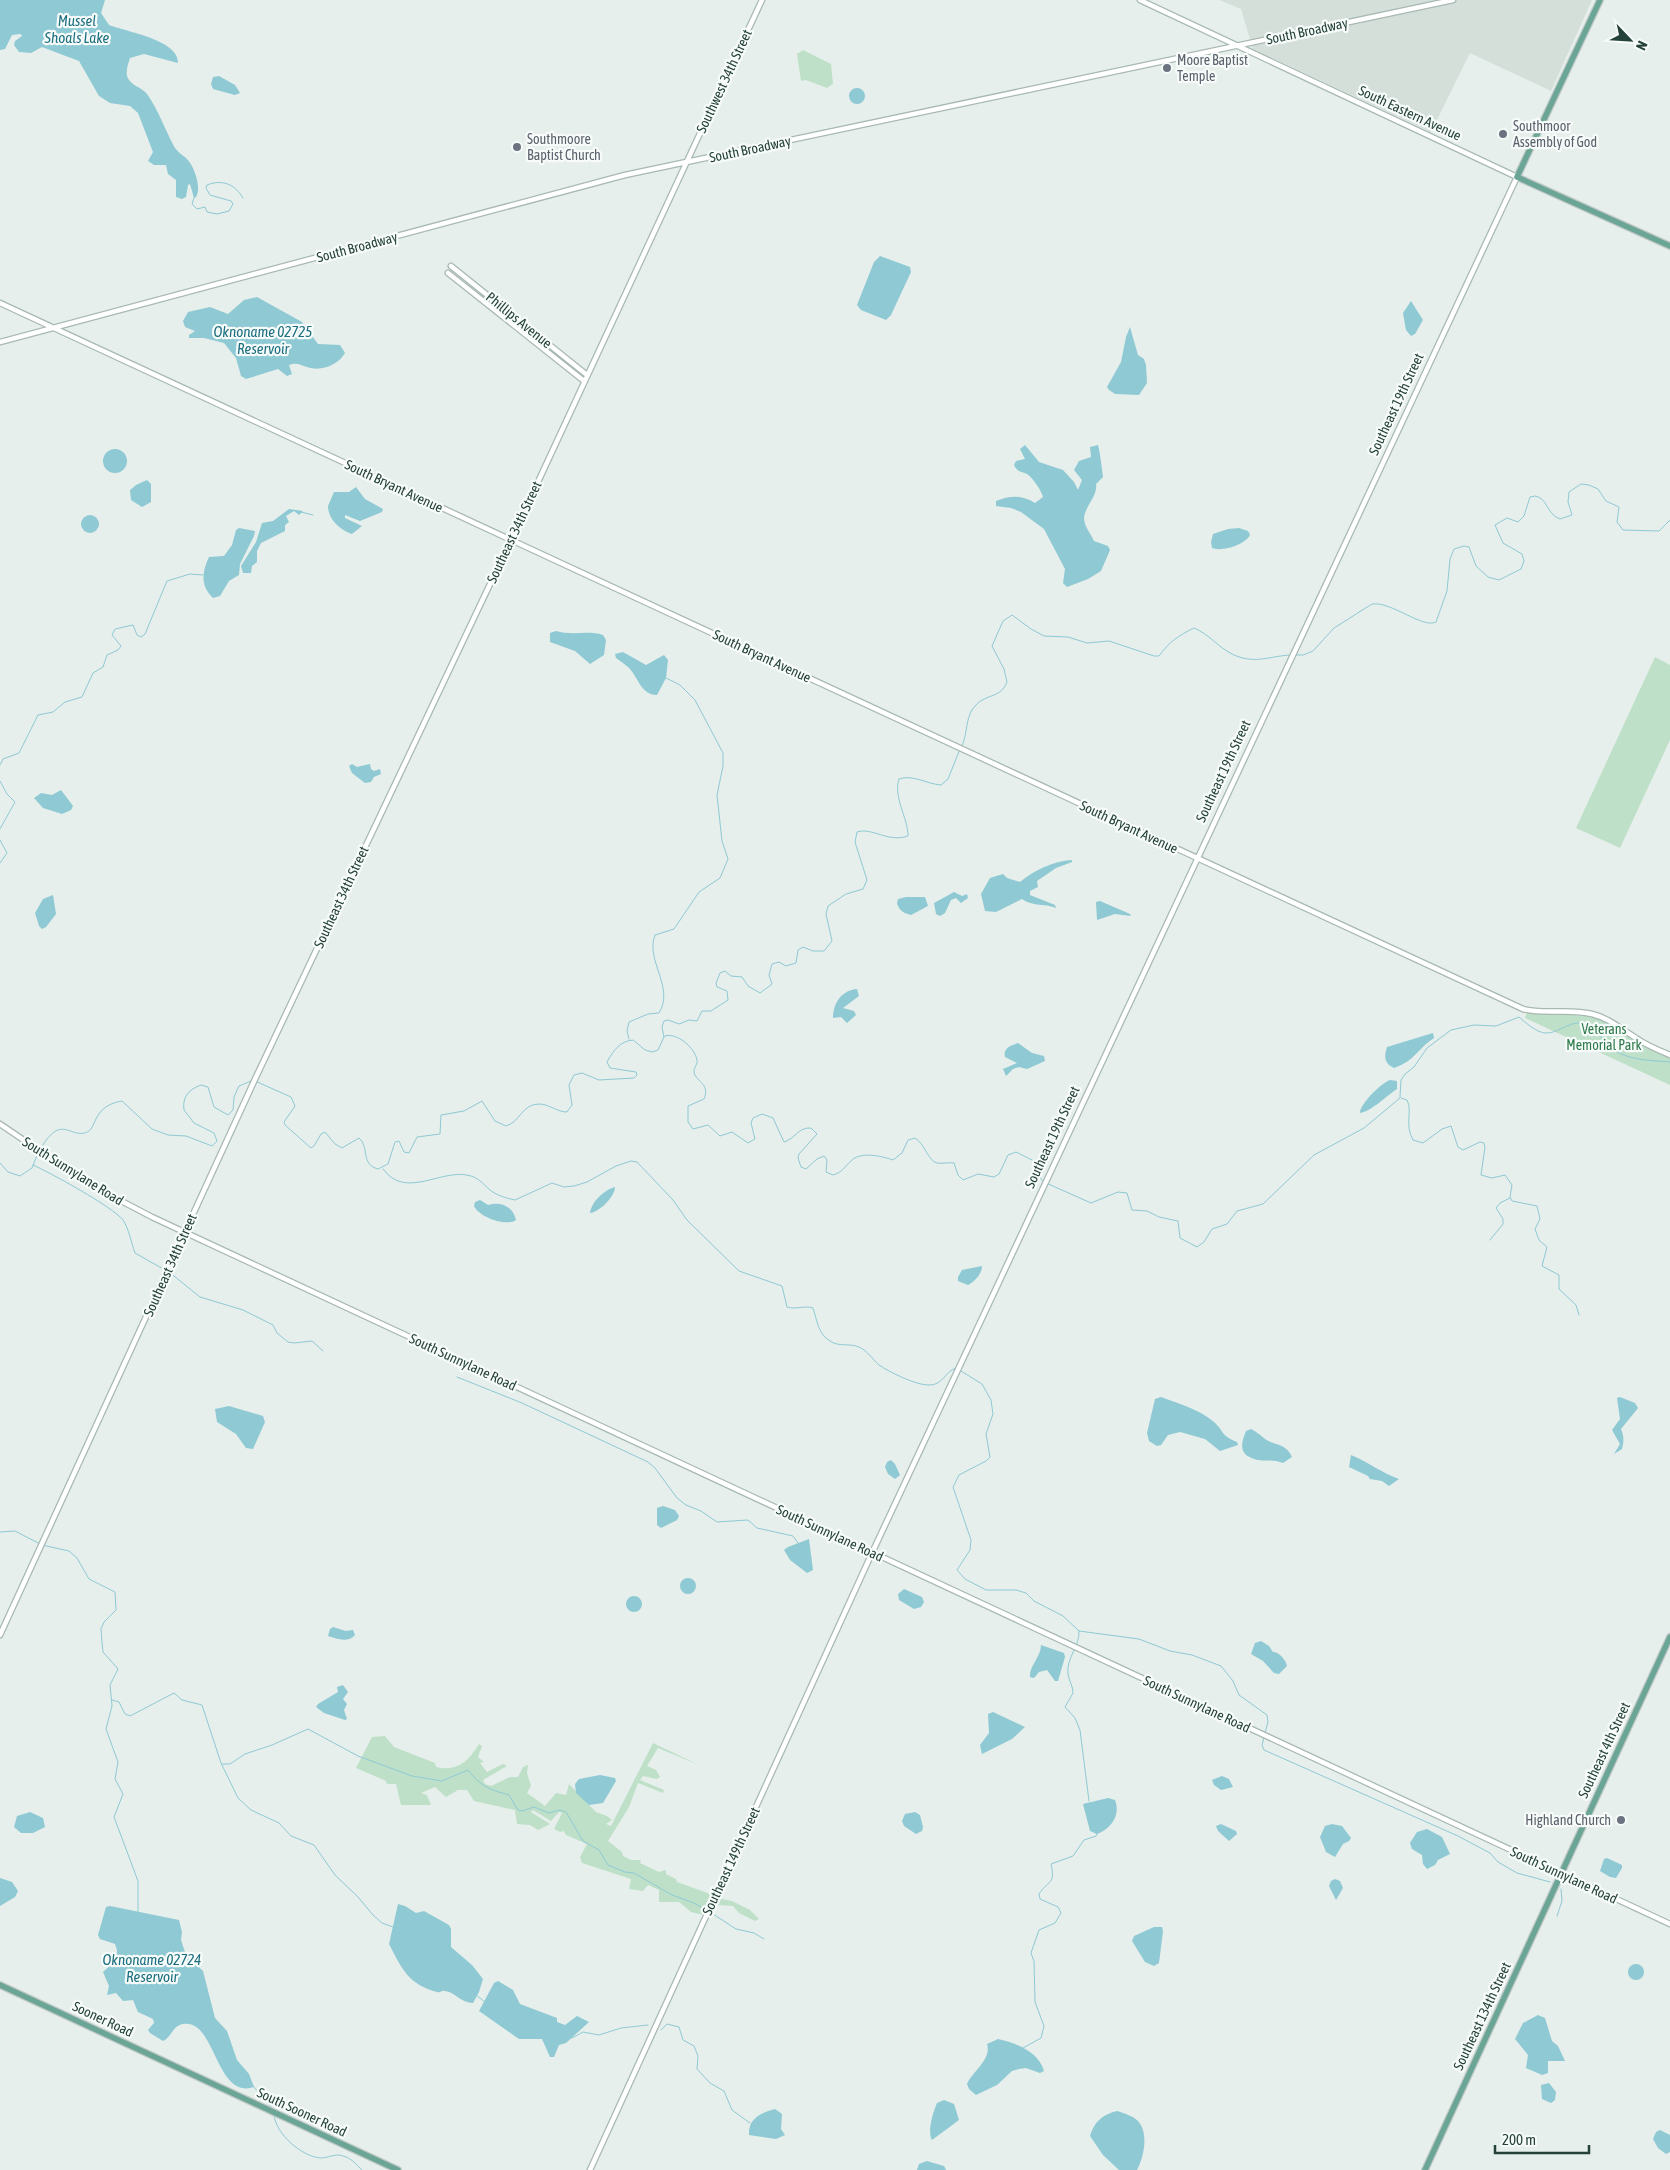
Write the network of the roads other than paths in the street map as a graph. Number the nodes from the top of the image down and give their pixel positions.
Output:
1 (762, 0) edge
2 (1140, 0) edge
3 (1452, 0) edge
4 (1600, 0) edge
5 (1237, 46) junction
6 (692, 150) junction
7 (700, 159) junction
8 (686, 162) junction
9 (1517, 176) junction
10 (1670, 246) edge
11 (451, 266) dead end
12 (448, 273) dead end
13 (0, 303) edge
14 (54, 327) junction
15 (0, 342) edge
16 (587, 375) junction
17 (584, 382) junction
18 (511, 540) junction
19 (1196, 858) junction
20 (1670, 1055) edge
21 (0, 1124) edge
22 (184, 1232) junction
23 (872, 1552) junction
24 (0, 1635) edge
25 (1670, 1637) edge
26 (1561, 1873) junction
27 (1670, 1924) edge
28 (0, 1985) edge
29 (196, 2076) joint
30 (398, 2170) edge
31 (590, 2170) edge
32 (1425, 2170) edge

1 - 6 street, Southwest 34th Street
2 - 5 street, South Eastern Avenue
3 - 5 street, South Broadway
4 - 9 main road, Southeast 19th Street
5 - 7 street, South Broadway
5 - 9 street, South Eastern Avenue
6 - 7 street
6 - 8 street, Southwest 34th Street
7 - 8 street, South Broadway
8 - 14 street, South Broadway
8 - 16 street, Southeast 34th Street
9 - 10 main road, South Eastern Avenue
9 - 19 street, Southeast 19th Street
11 - 16 street, Phillips Avenue
12 - 17 street, Phillips Avenue
13 - 14 street, South Bryant Avenue
14 - 15 street, South Broadway
14 - 18 street, South Bryant Avenue
16 - 17 street, Southeast 34th Street
17 - 18 street, Southeast 34th Street
18 - 19 street, South Bryant Avenue
18 - 22 street, Southeast 34th Street
19 - 20 street, South Bryant Avenue
19 - 23 street, Southeast 19th Street
21 - 22 street, South Sunnylane Road
22 - 23 street, South Sunnylane Road
22 - 24 street, Southeast 34th Street
23 - 26 street, South Sunnylane Road
23 - 31 street, Southeast 149th Street
25 - 26 main road, Southeast 4th Street
26 - 27 street, South Sunnylane Road
26 - 32 main road, Southeast 134th Street
28 - 29 main road, Sooner Road
29 - 30 main road, South Sooner Road

